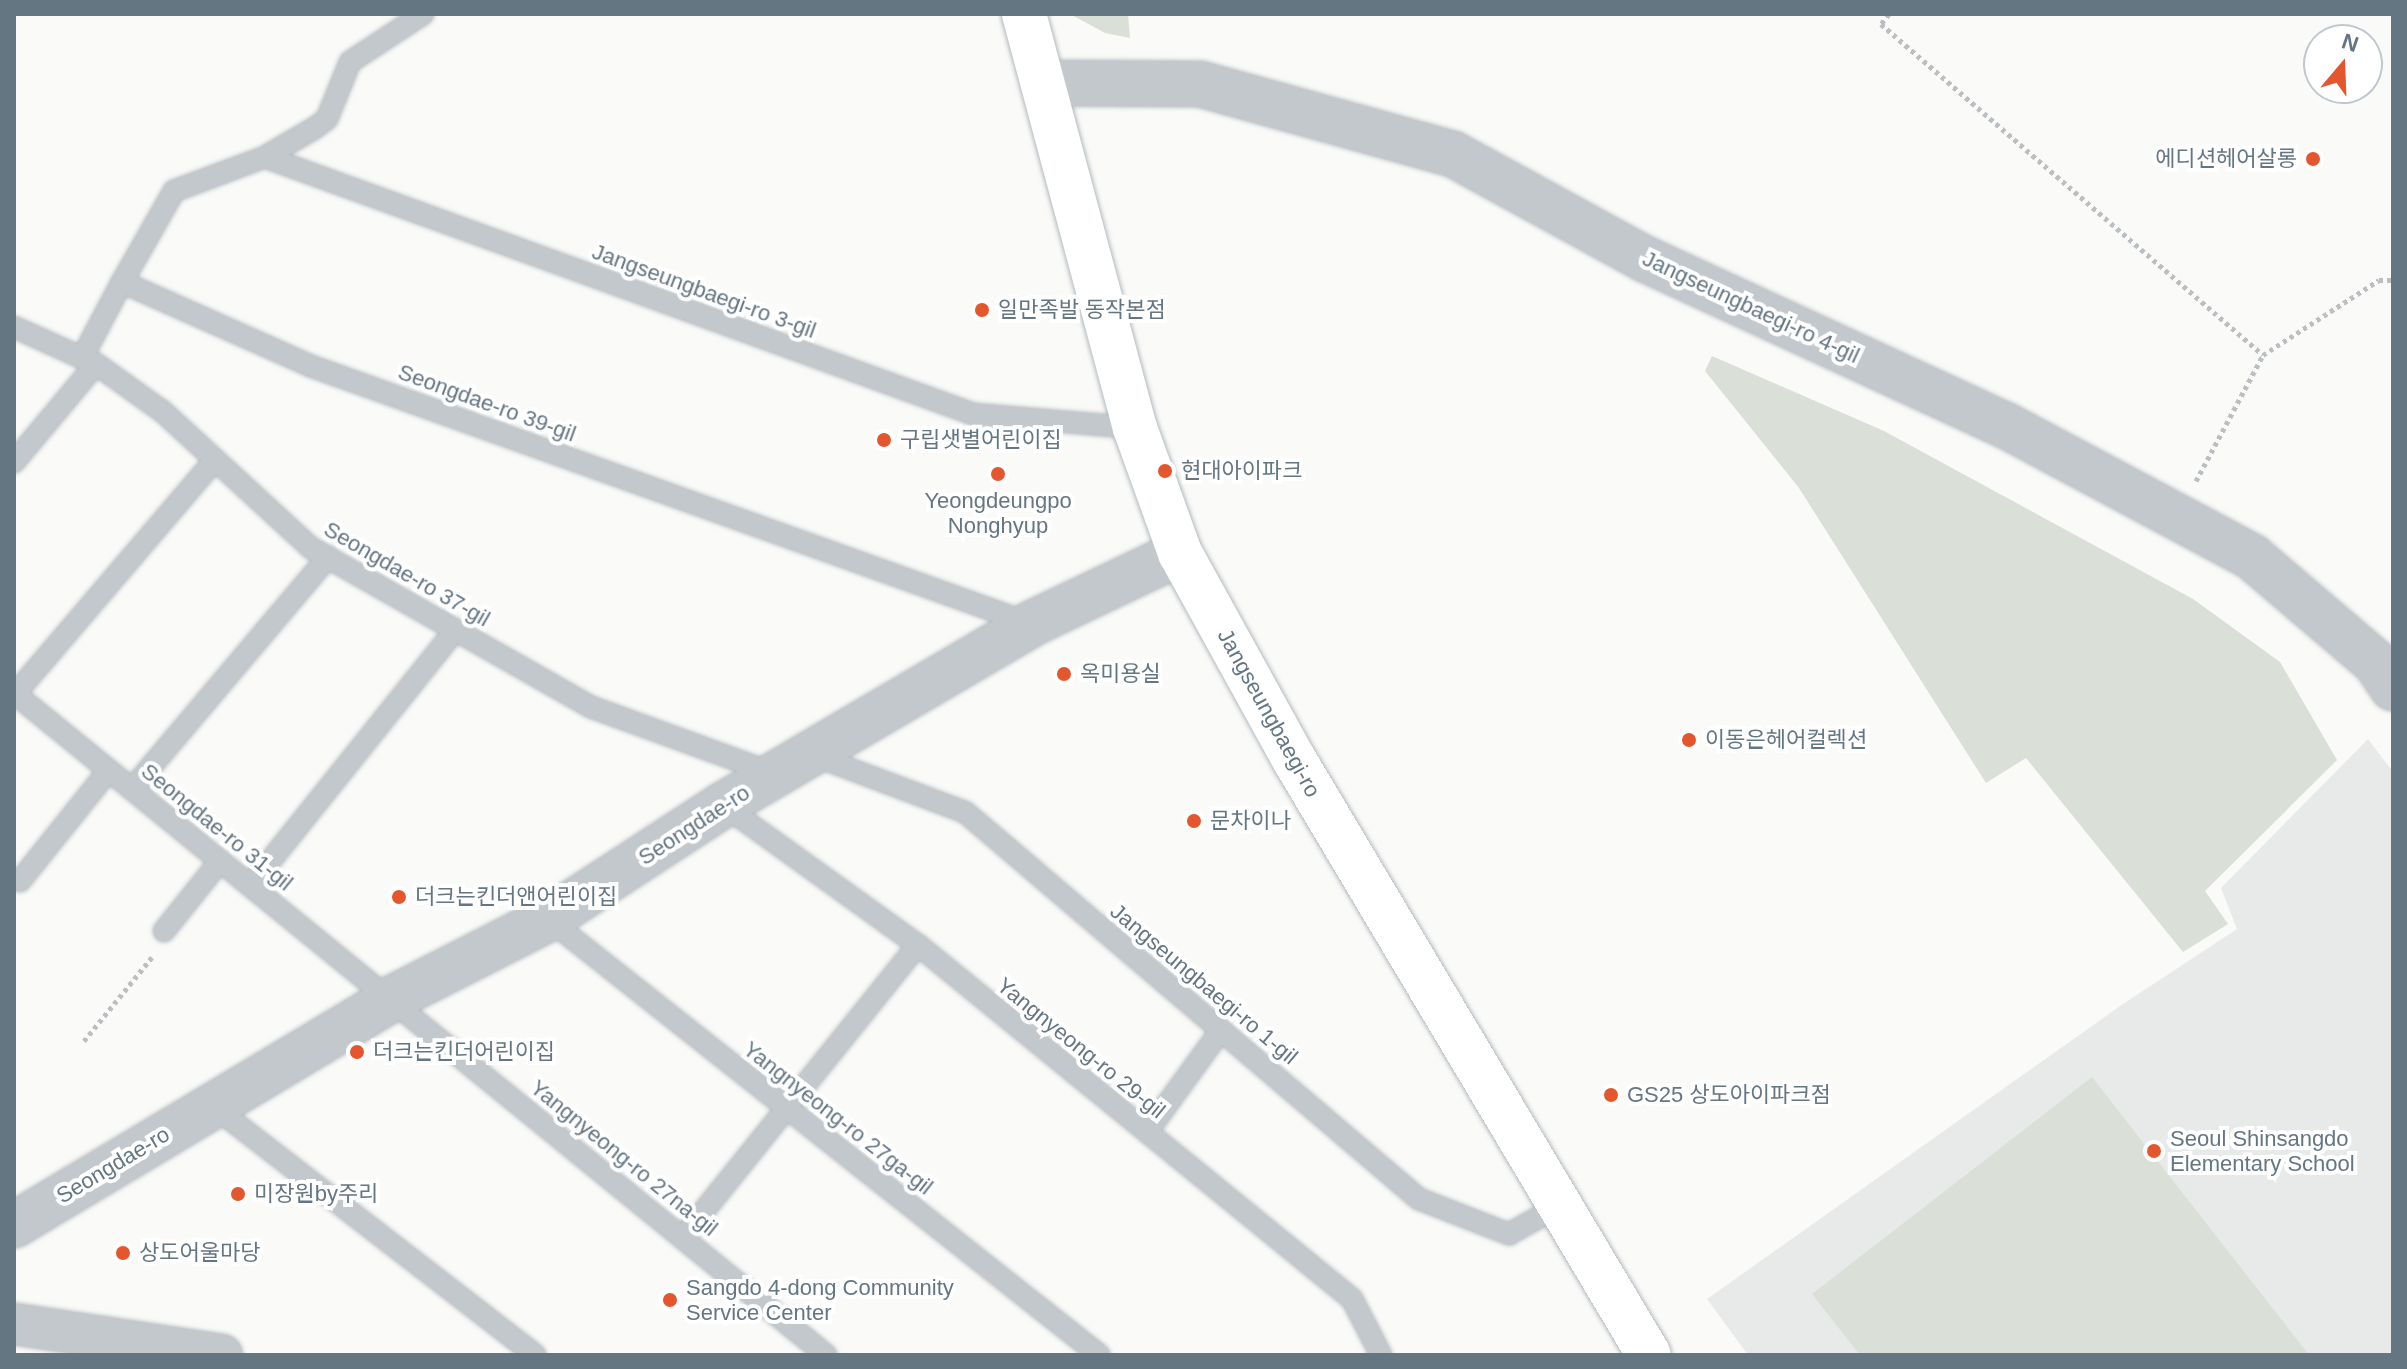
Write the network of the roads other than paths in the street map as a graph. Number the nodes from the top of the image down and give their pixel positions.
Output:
1 (423, 14) edge
2 (1024, 14) edge
3 (1045, 83) junction
4 (265, 157) junction
5 (122, 282) junction
6 (14, 327) edge
7 (89, 361) junction
8 (1135, 428) junction
9 (215, 460) junction
10 (14, 462) edge
11 (1180, 553) junction
12 (328, 557) junction
13 (1031, 624) junction
14 (455, 630) junction
15 (2393, 688) edge
16 (15, 693) edge
17 (793, 764) junction
18 (109, 770) junction
19 (132, 789) junction
20 (723, 805) junction
21 (220, 861) junction
22 (20, 881) dead end
23 (251, 885) junction
24 (548, 919) junction
25 (164, 931) road end
26 (918, 945) junction
27 (391, 999) junction
28 (1221, 1030) junction
29 (213, 1106) junction
30 (786, 1108) junction
31 (1147, 1132) junction
32 (1559, 1206) junction
33 (14, 1225) edge
34 (683, 1237) junction
35 (14, 1324) edge
36 (61, 1343) edge
37 (222, 1355) edge
38 (535, 1355) edge
39 (826, 1355) edge
40 (1099, 1355) edge
41 (1381, 1355) edge
42 (1649, 1355) edge

1 - 4 lane
2 - 3 main road, Jangseungbaegi-ro
3 - 8 main road, Jangseungbaegi-ro
3 - 15 street, Jangseungbaegi-ro 4-gil
4 - 5 lane
4 - 8 lane, Jangseungbaegi-ro 3-gil
5 - 7 lane
5 - 13 lane, Seongdae-ro 39-gil
6 - 7 lane, Seongdae-ro 37-gil
7 - 9 lane, Seongdae-ro 37-gil
7 - 10 lane
8 - 11 main road, Jangseungbaegi-ro
9 - 12 lane, Seongdae-ro 37-gil
9 - 16 lane
11 - 13 street, Seongdae-ro
11 - 32 main road, Jangseungbaegi-ro
12 - 14 lane, Seongdae-ro 37-gil
12 - 19 lane
13 - 17 street, Seongdae-ro
14 - 17 lane, Seongdae-ro 37-gil
14 - 23 lane
16 - 18 lane, Seongdae-ro 31-gil
17 - 20 street, Seongdae-ro
17 - 28 lane, Jangseungbaegi-ro 1-gil
18 - 19 lane, Seongdae-ro 31-gil
18 - 22 lane
19 - 21 lane, Seongdae-ro 31-gil
20 - 24 street, Seongdae-ro
20 - 26 lane, Yangnyeong-ro 29-gil
21 - 23 lane, Seongdae-ro 31-gil
21 - 25 lane
23 - 27 lane, Seongdae-ro 31-gil
24 - 27 street, Seongdae-ro
24 - 30 lane, Yangnyeong-ro 27ga-gil
26 - 30 lane
26 - 31 lane, Yangnyeong-ro 29-gil
27 - 29 street, Seongdae-ro
27 - 34 lane, Yangnyeong-ro 27na-gil
28 - 31 lane
28 - 32 lane, Jangseungbaegi-ro 1-gil
29 - 33 street, Seongdae-ro
29 - 38 lane
30 - 34 lane
30 - 40 lane, Yangnyeong-ro 27ga-gil
31 - 41 lane, Yangnyeong-ro 29-gil
32 - 42 main road, Jangseungbaegi-ro
34 - 39 lane, Yangnyeong-ro 27na-gil
35 - 36 street
36 - 37 street

